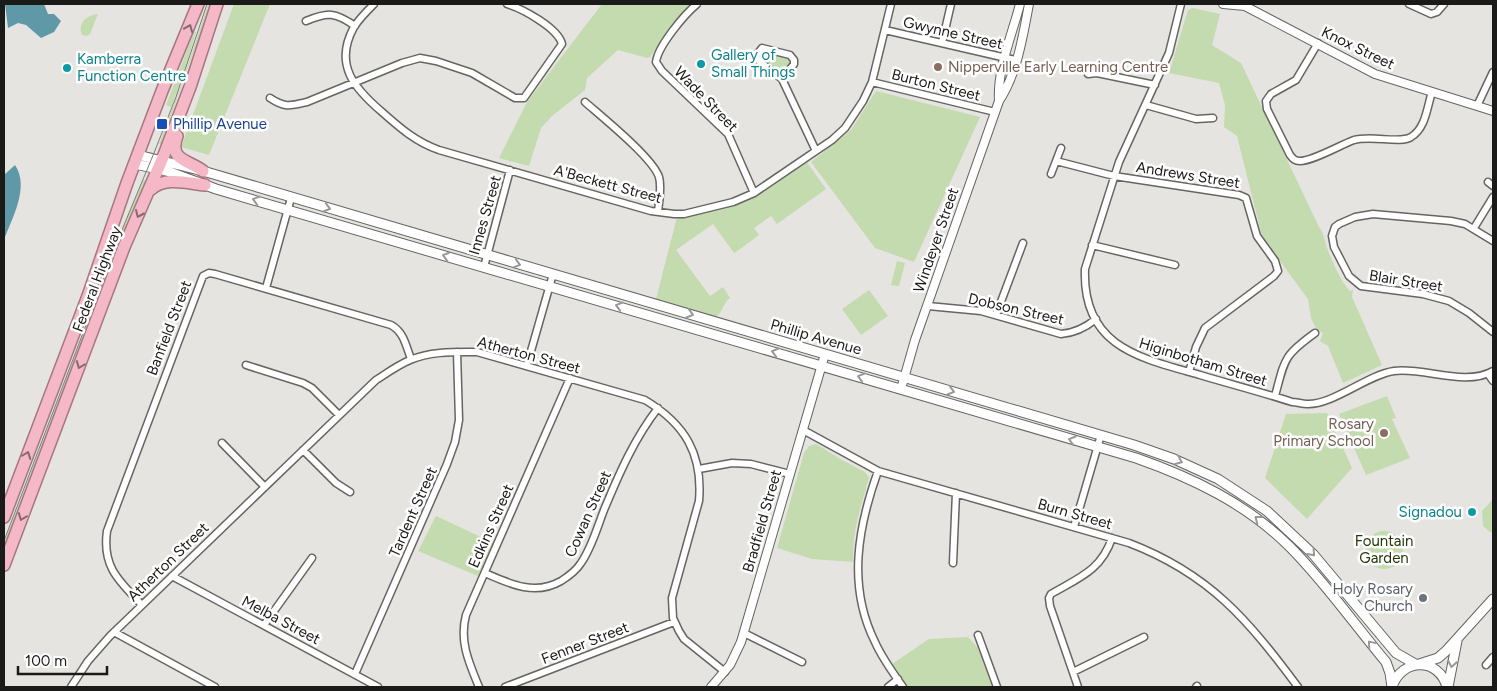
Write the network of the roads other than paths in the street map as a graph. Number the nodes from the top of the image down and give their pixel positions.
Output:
1 (217, 4) edge
2 (374, 4) edge
3 (507, 4) edge
4 (697, 4) edge
5 (891, 4) edge
6 (951, 4) edge
7 (1020, 4) edge
8 (1029, 4) edge
9 (1181, 4) edge
10 (1223, 4) edge
11 (1409, 4) edge
12 (1444, 4) edge
13 (197, 5) edge
14 (1244, 5) edge
15 (306, 21) dead end
16 (355, 26) junction
17 (885, 30) junction
18 (942, 43) junction
19 (1318, 43) junction
20 (1005, 58) junction
21 (1015, 60) junction
22 (1493, 72) edge
23 (1088, 74) dead end
24 (782, 79) junction
25 (872, 82) junction
26 (354, 83) junction
27 (1155, 85) junction
28 (190, 87) junction
29 (1432, 92) junction
30 (270, 98) dead end
31 (999, 101) junction
32 (586, 102) dead end
33 (1146, 105) junction
34 (1477, 106) junction
35 (1493, 111) edge
36 (995, 112) junction
37 (1213, 118) dead end
38 (1061, 148) dead end
39 (816, 151) junction
40 (136, 159) junction
41 (1056, 161) junction
42 (160, 165) junction
43 (510, 170) junction
44 (203, 171) junction
45 (1051, 174) dead end
46 (1114, 176) junction
47 (205, 185) junction
48 (149, 190) junction
49 (754, 193) junction
50 (1493, 197) edge
51 (291, 198) junction
52 (288, 209) junction
53 (658, 212) junction
54 (1474, 228) junction
55 (1493, 241) edge
56 (1024, 243) dead end
57 (1092, 245) junction
58 (487, 255) junction
59 (1175, 265) dead end
60 (484, 267) junction
61 (553, 274) junction
62 (550, 286) junction
63 (266, 288) junction
64 (928, 306) junction
65 (996, 315) junction
66 (1096, 318) junction
67 (1493, 332) edge
68 (1315, 333) dead end
69 (457, 352) junction
70 (825, 354) junction
71 (411, 359) junction
72 (246, 365) dead end
73 (527, 365) junction
74 (821, 365) junction
75 (1189, 372) junction
76 (1491, 372) edge
77 (570, 378) junction
78 (904, 378) junction
79 (1493, 381) edge
80 (901, 389) junction
81 (1275, 396) junction
82 (658, 408) junction
83 (339, 415) junction
84 (802, 430) junction
85 (1101, 435) junction
86 (222, 443) dead end
87 (1097, 447) junction
88 (303, 450) junction
89 (699, 469) junction
90 (878, 471) junction
91 (790, 474) junction
92 (265, 487) junction
93 (350, 492) dead end
94 (956, 493) junction
95 (4, 516) edge
96 (1074, 527) junction
97 (1112, 538) junction
98 (312, 558) dead end
99 (953, 563) dead end
100 (4, 565) edge
101 (485, 573) junction
102 (172, 576) junction
103 (1493, 599) edge
104 (142, 605) junction
105 (674, 622) junction
106 (264, 625) junction
107 (114, 632) junction
108 (744, 633) junction
109 (978, 634) dead end
110 (1144, 637) dead end
111 (1457, 641) junction
112 (1493, 658) edge
113 (802, 662) dead end
114 (1418, 665) junction
115 (1486, 665) dead end
116 (725, 672) junction
117 (1073, 672) junction
118 (355, 674) junction
119 (898, 679) junction
120 (71, 687) edge
121 (214, 687) edge
122 (378, 687) edge
123 (479, 687) edge
124 (505, 687) edge
125 (710, 687) edge
126 (888, 687) edge
127 (903, 687) edge
128 (997, 687) edge
129 (1078, 687) edge
130 (1298, 687) edge
131 (1392, 687) edge
132 (1448, 687) edge

1 - 28 highway, Federal Highway
2 - 16 street, A'Beckett Street
3 - 26 street
4 - 49 street, Wade Street
5 - 17 street, A'Beckett Street
6 - 18 street
7 - 20 street, Windeyer Street
8 - 21 street, Windeyer Street
9 - 27 street, Higinbotham Street
10 - 14 street, Knox Street
11 - 12 street
40 -> 13 highway, Federal Highway
14 - 19 street, Knox Street
15 - 16 street
16 - 26 street, A'Beckett Street
17 - 18 street, Gwynne Street
17 - 25 street, A'Beckett Street
18 - 20 street, Gwynne Street
19 - 29 street, Knox Street
19 - 29 street
20 - 21 street, Gwynne Street
20 - 31 street, Windeyer Street
21 - 31 street, Windeyer Street
22 - 34 street
23 - 27 street
24 - 24 street
24 - 39 street
25 - 36 street, Burton Street
25 - 39 street, A'Beckett Street
26 - 30 street
26 - 43 street, A'Beckett Street
27 - 33 street, Higinbotham Street
28 - 42 highway, Federal Highway
28 - 44 highway
29 - 34 street, Knox Street
31 - 36 street, Windeyer Street
32 - 53 street
33 - 37 street
33 - 46 street, Higinbotham Street
34 - 35 street, Knox Street
36 - 64 street, Windeyer Street
38 - 41 street
39 - 49 street, A'Beckett Street
40 - 42 main road, Phillip Avenue
95 -> 40 highway, Federal Highway
41 - 45 street
41 - 46 street, Andrews Street
42 - 44 main road, Phillip Avenue
42 - 47 main road, Phillip Avenue
42 - 48 highway, Federal Highway
43 - 53 street, A'Beckett Street
43 - 58 street, Innes Street
44 - 51 main road, Phillip Avenue
46 - 57 street, Higinbotham Street
46 - 75 street, Andrews Street
47 - 48 highway
52 -> 47 main road, Phillip Avenue
48 -> 100 highway, Federal Highway
49 - 53 street, A'Beckett Street
50 - 54 street
51 - 52 street
51 -> 58 main road, Phillip Avenue
60 -> 52 main road, Phillip Avenue
52 - 63 street
54 - 55 street, Blair Street
54 - 67 street, Blair Street
56 - 65 street
57 - 59 street
57 - 66 street, Higinbotham Street
58 - 60 street, Innes Street
58 -> 61 main road, Phillip Avenue
60 - 62 main road, Phillip Avenue
61 - 62 street
61 -> 70 main road, Phillip Avenue
62 - 73 street
74 -> 62 main road, Phillip Avenue
63 - 71 street, Banfield Street
63 - 104 street, Banfield Street
64 - 65 street, Dobson Street
64 - 78 street, Windeyer Street
65 - 66 street, Dobson Street
66 - 75 street, Higinbotham Street
68 - 81 street
69 - 71 street, Atherton Street
69 - 73 street, Atherton Street
69 - 118 street, Tardent Street
70 - 74 street, Bradfield Street
70 - 78 main road, Phillip Avenue
71 - 83 street, Atherton Street
72 - 83 street
73 - 77 street, Atherton Street
80 -> 74 main road, Phillip Avenue
74 - 84 street, Bradfield Street
75 - 81 street, Higinbotham Street
76 - 79 street
76 - 81 street, Higinbotham Street
77 - 82 street, Atherton Street
77 - 101 street, Edkins Street
78 - 80 street, Windeyer Street
78 -> 85 main road, Phillip Avenue
87 -> 80 main road, Phillip Avenue
82 - 89 street, Atherton Street
82 - 101 street, Cowan Street
83 - 88 street, Atherton Street
84 - 90 street, Burn Street
84 - 91 street, Bradfield Street
85 - 87 street
85 -> 114 main road, Phillip Avenue
86 - 92 street
87 - 96 street
131 -> 87 main road, Phillip Avenue
88 - 92 street, Atherton Street
88 - 93 street
89 - 91 street
89 - 105 street, Atherton Street
90 - 94 street, Burn Street
90 - 119 street
91 - 108 street, Bradfield Street
92 - 102 street, Atherton Street
94 - 96 street, Burn Street
94 - 99 street
96 - 97 street, Burn Street
97 - 117 street
97 - 130 street, Burn Street
98 - 106 street
101 - 123 street, Edkins Street
102 - 104 street, Atherton Street
102 - 106 street, Melba Street
103 - 111 main road
104 - 107 street, Atherton Street
105 - 116 street
105 - 124 street, Fenner Street
106 - 118 street, Melba Street
107 - 120 street, Atherton Street
107 - 121 street
108 - 113 street
108 - 116 street, Bradfield Street
109 - 128 street
110 - 117 street
111 - 114 main road
111 -> 132 main road
112 - 115 street
114 - 131 main road
114 - 132 main road, Phillip Avenue
116 - 125 street, Bradfield Street
117 - 129 street
118 - 122 street, Melba Street
119 - 126 street
119 - 127 street

